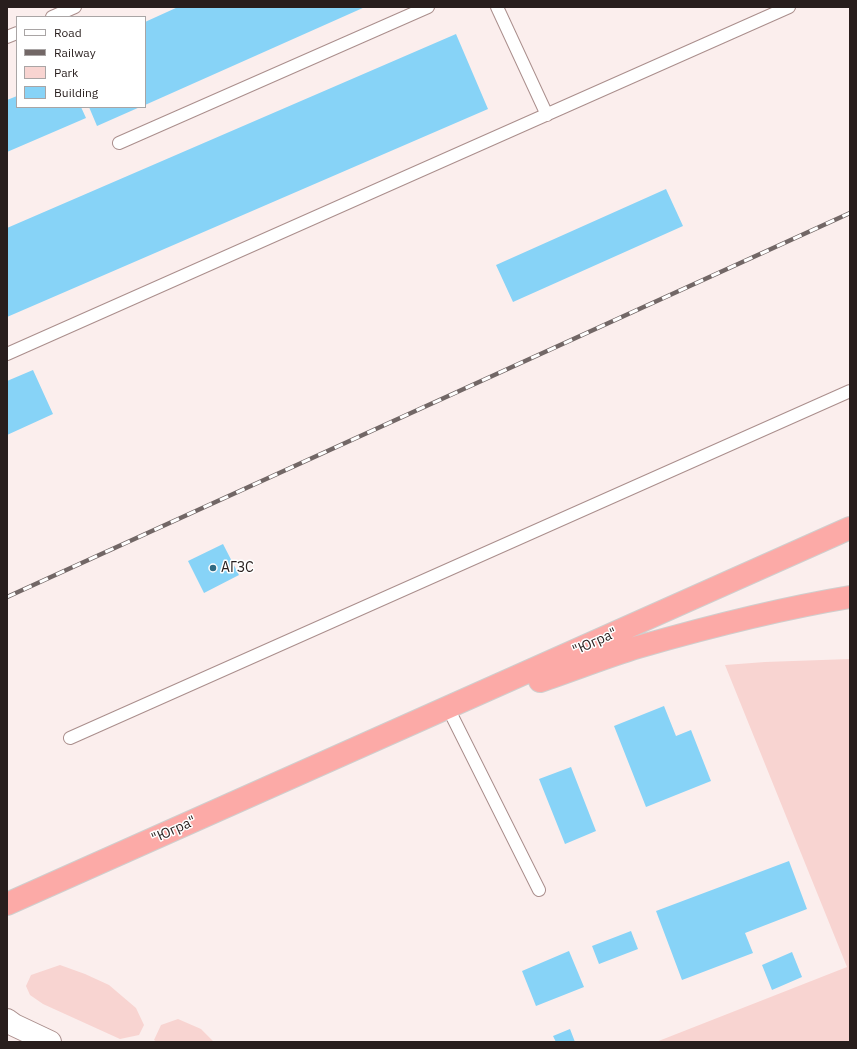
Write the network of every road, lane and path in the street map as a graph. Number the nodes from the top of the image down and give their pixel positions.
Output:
1 (75, 7) edge
2 (428, 7) edge
3 (497, 7) edge
4 (789, 7) edge
5 (54, 16) edge
6 (547, 115) junction
7 (119, 143) dead end
8 (7, 354) edge
9 (850, 391) edge
10 (850, 528) edge
11 (850, 597) edge
12 (451, 714) junction
13 (70, 738) dead end
14 (341, 756) junction
15 (539, 890) dead end
16 (7, 904) edge
17 (7, 1020) edge
18 (50, 1042) edge

1 - 5 lane
2 - 7 lane
3 - 6 lane
4 - 6 lane
6 - 8 lane
9 - 13 lane
10 - 14 highway, "Югра"
11 - 12 highway, "Югра"
12 - 14 highway, "Югра"
12 - 15 lane
14 - 16 highway, "Югра"
17 - 18 street

